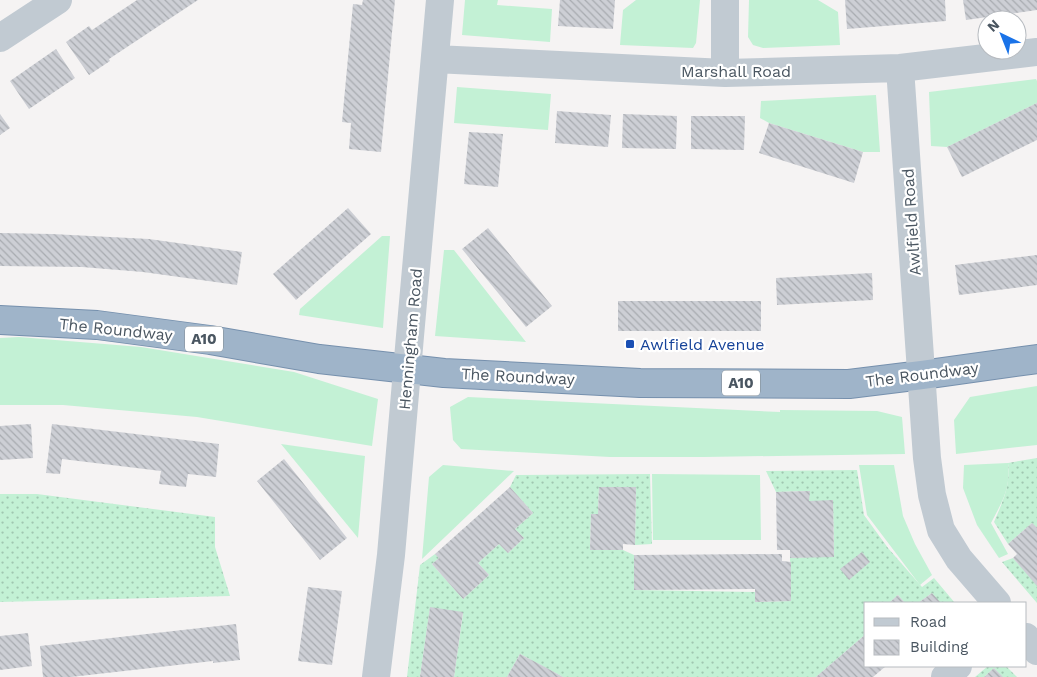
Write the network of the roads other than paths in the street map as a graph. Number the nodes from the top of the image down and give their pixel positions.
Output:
1 (58, 0) edge
2 (440, 0) edge
3 (725, 0) edge
4 (0, 38) edge
5 (1037, 52) edge
6 (435, 60) junction
7 (900, 68) junction
8 (725, 73) junction
9 (0, 320) edge
10 (1037, 359) edge
11 (407, 369) junction
12 (922, 375) junction
13 (996, 602) edge
14 (1027, 638) edge
15 (1037, 650) edge
16 (957, 667) edge
17 (376, 677) edge
18 (945, 677) edge

1 - 4 street
2 - 6 street, Henningham Road
3 - 8 street
5 - 7 street, Marshall Road
6 - 8 street, Marshall Road
6 - 11 street, Henningham Road
7 - 8 street, Marshall Road
7 - 12 street, Awlfield Road
9 - 11 highway, The Roundway / A10
10 - 12 highway, The Roundway / A10
11 - 12 highway, The Roundway / A10
11 - 17 street, Henningham Road
12 - 13 street
14 - 15 street
16 - 18 street

